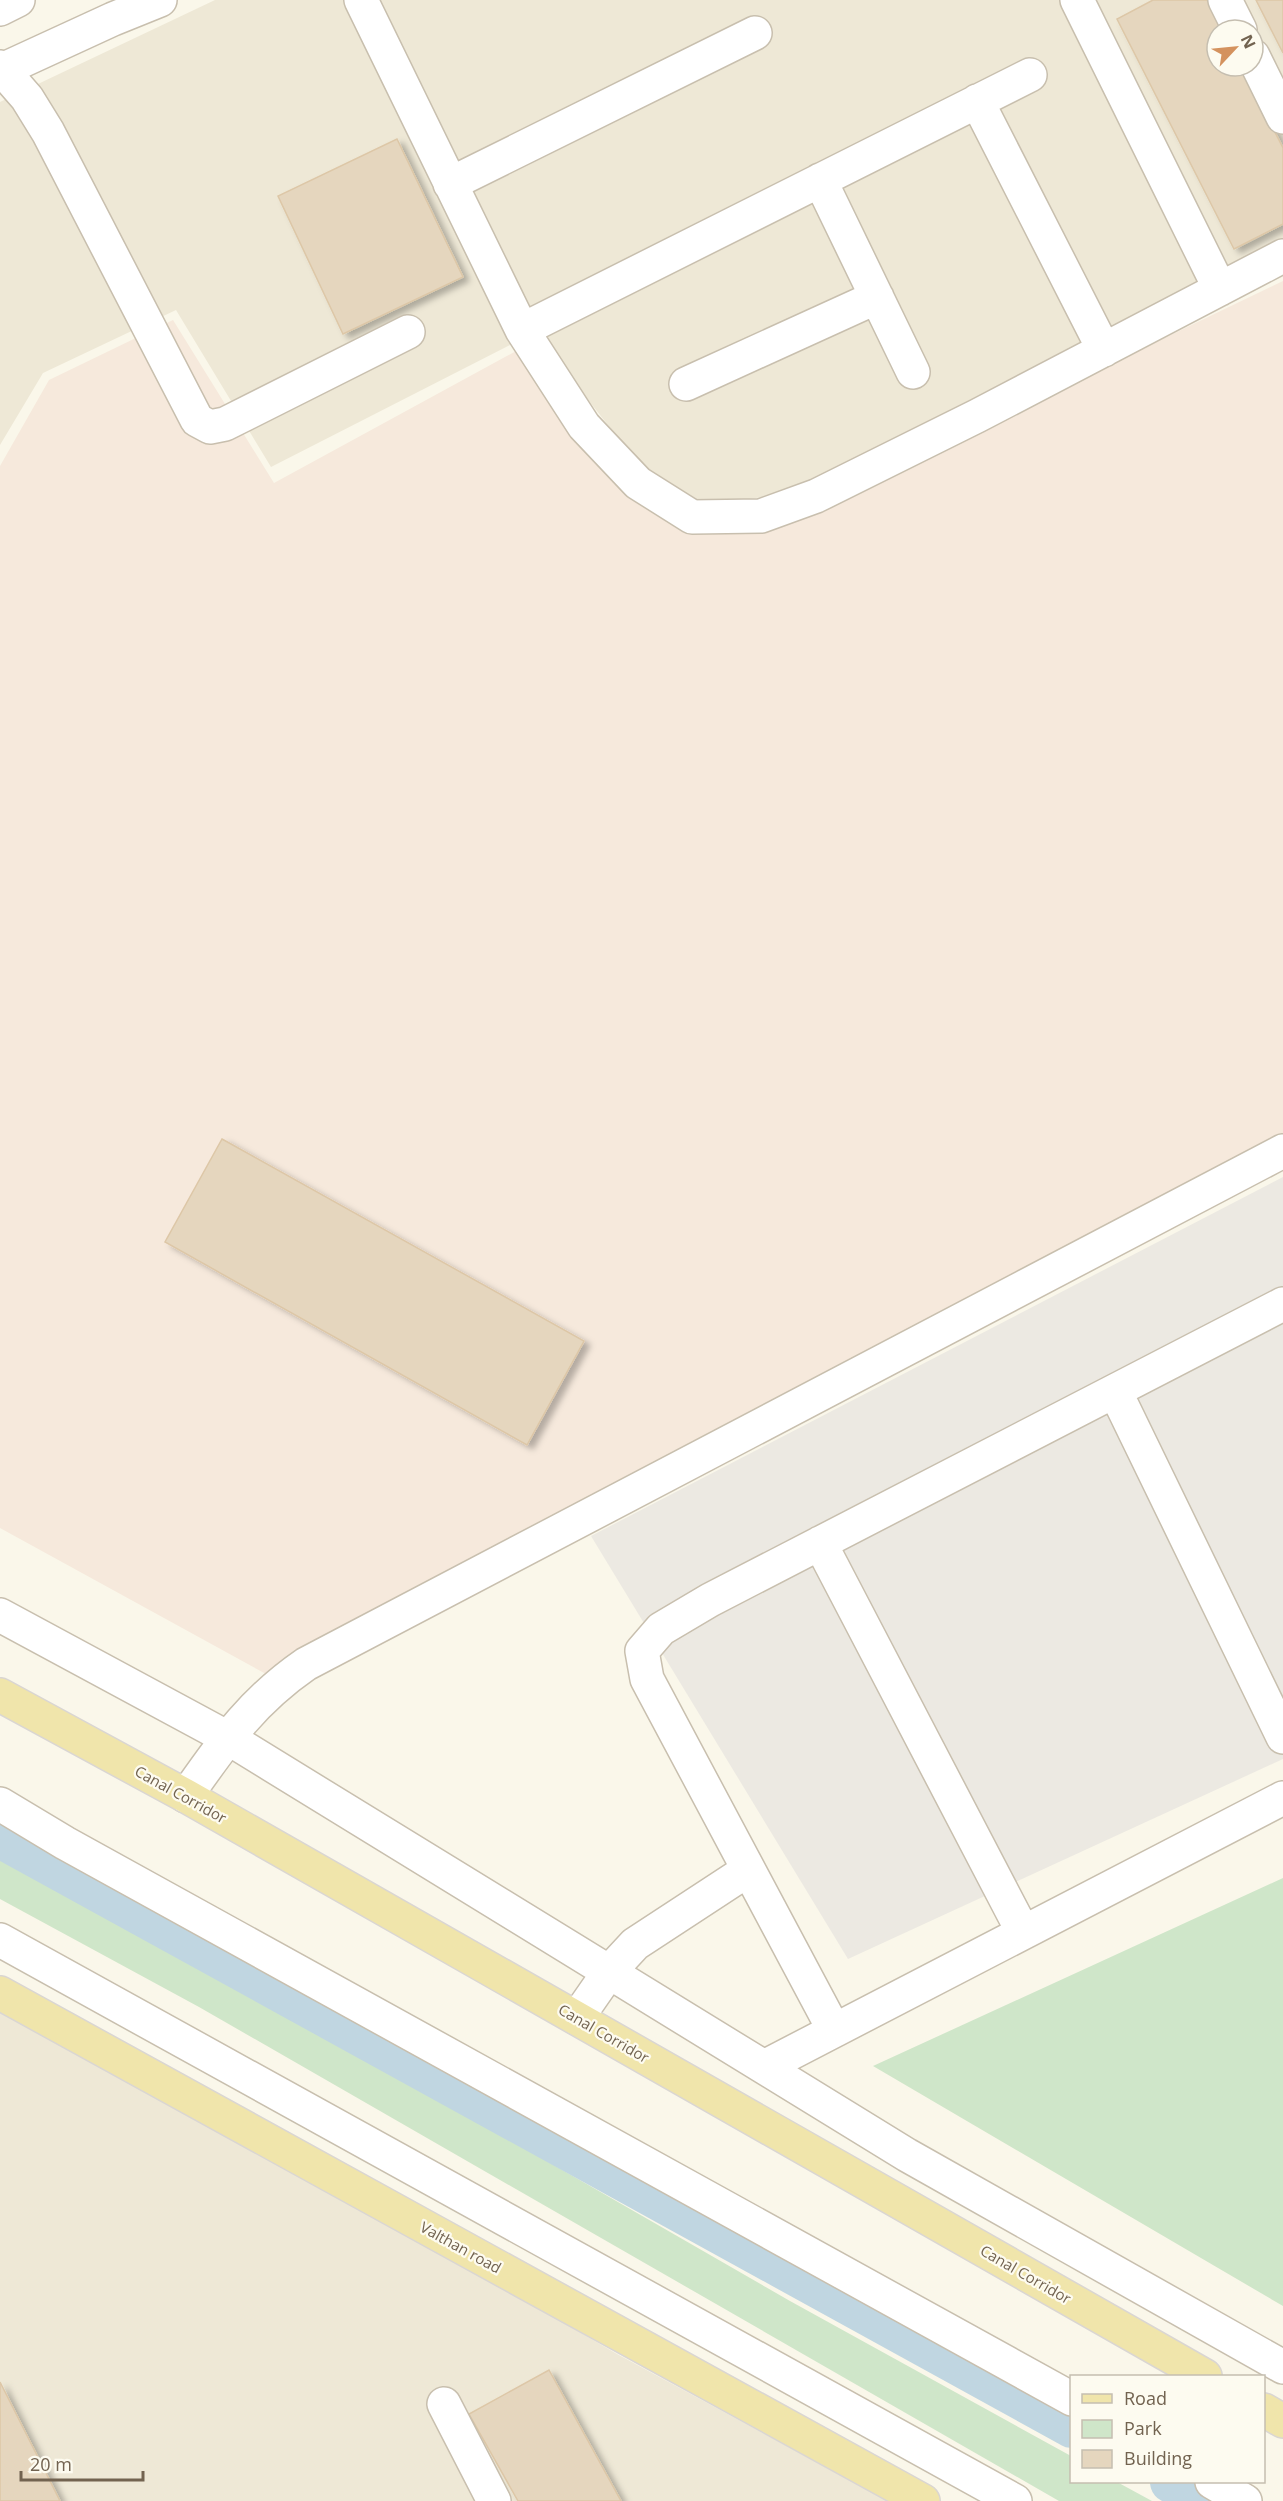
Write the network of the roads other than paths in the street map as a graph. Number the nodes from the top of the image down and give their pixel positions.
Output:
1 (18, 0) edge
2 (160, 0) edge
3 (361, 0) edge
4 (1077, 0) edge
5 (1225, 0) edge
6 (0, 9) edge
7 (1234, 18) edge
8 (755, 33) dead end
9 (1, 69) edge
10 (1030, 75) dead end
11 (1264, 78) edge
12 (977, 101) junction
13 (1283, 117) edge
14 (820, 180) junction
15 (450, 184) junction
16 (1283, 256) edge
17 (1220, 289) junction
18 (877, 297) junction
19 (522, 330) junction
20 (408, 332) dead end
21 (1104, 350) junction
22 (913, 372) dead end
23 (686, 384) dead end
24 (1283, 1151) edge
25 (1283, 1304) edge
26 (1115, 1391) junction
27 (820, 1543) junction
28 (0, 1615) edge
29 (0, 1695) edge
30 (1283, 1737) edge
31 (228, 1738) junction
32 (186, 1796) junction
33 (1283, 1798) edge
34 (0, 1804) edge
35 (748, 1870) junction
36 (1023, 1932) junction
37 (0, 1940) edge
38 (609, 1972) junction
39 (3, 1999) edge
40 (578, 2018) junction
41 (834, 2030) junction
42 (764, 2067) junction
43 (1283, 2367) edge
44 (1203, 2375) edge
45 (1070, 2398) edge
46 (444, 2404) dead end
47 (1265, 2411) edge
48 (1283, 2421) edge
49 (1215, 2483) edge
50 (494, 2501) edge
51 (923, 2501) edge
52 (1015, 2501) edge
53 (1245, 2501) edge

1 - 6 street
2 - 9 street
3 - 15 street
4 - 17 street
5 - 7 street
8 - 15 street
9 - 20 street
10 - 12 street
11 - 13 street
12 - 14 street
12 - 21 street
14 - 18 street
14 - 19 street
15 - 19 street
16 - 17 street
17 - 21 street
18 - 22 street
18 - 23 street
19 - 21 street
24 - 31 street
25 - 26 street
26 - 27 street
26 - 30 street
27 - 35 street
27 - 36 street
28 - 31 street
29 - 32 main road, Canal Corridor
31 - 32 street
31 - 38 street
32 - 40 main road, Canal Corridor
33 - 36 street
34 - 45 street
35 - 38 street
35 - 41 street
36 - 41 street
37 - 52 street
38 - 40 street
38 - 42 street
39 - 51 main road, Valthan road
40 - 44 main road, Canal Corridor
41 - 42 street
42 - 43 street
46 - 50 street
47 - 48 main road
49 - 53 street

